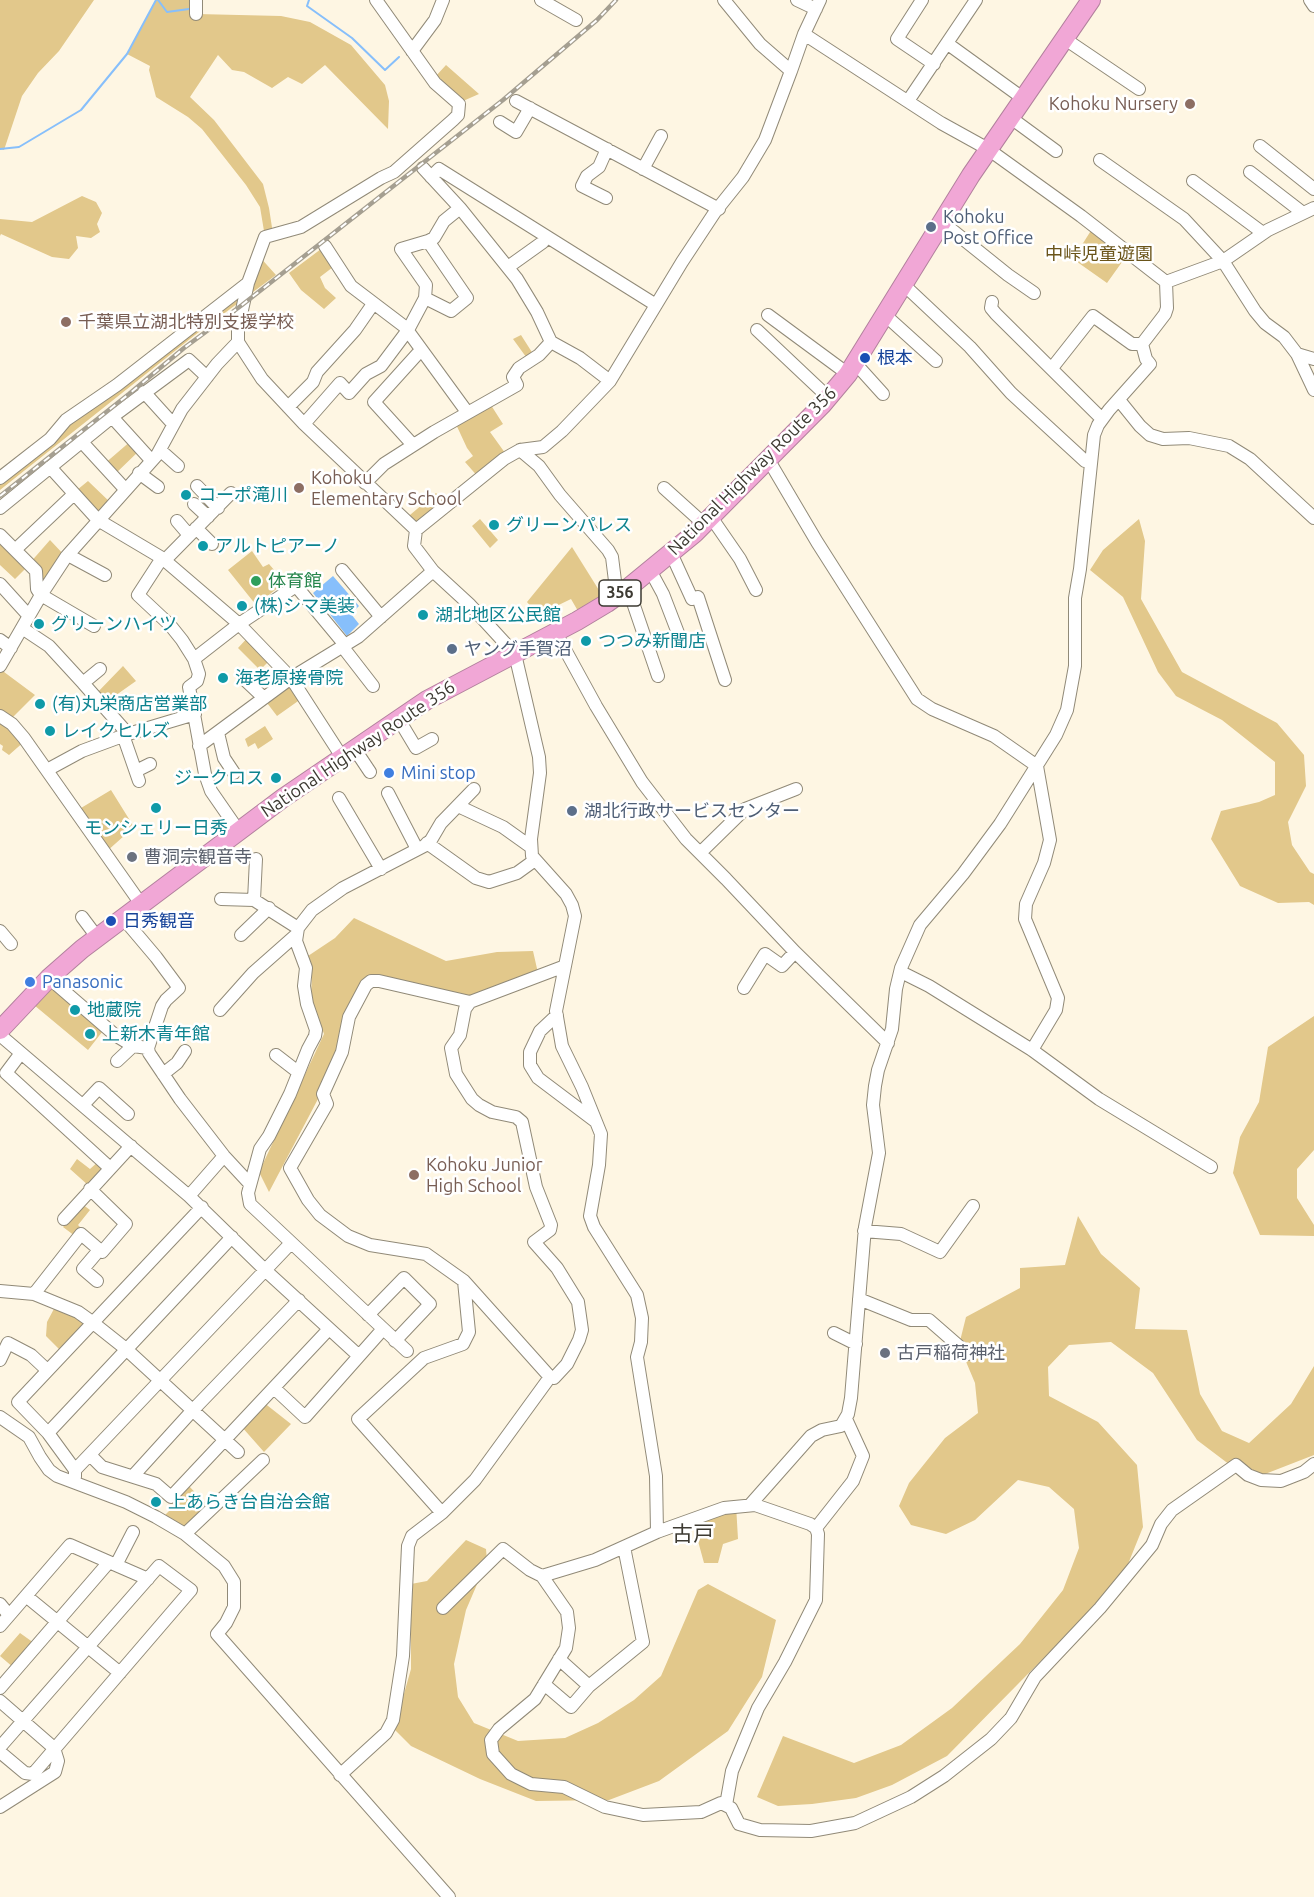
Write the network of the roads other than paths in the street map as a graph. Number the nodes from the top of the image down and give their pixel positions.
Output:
1 (196, 0) edge
2 (376, 0) edge
3 (443, 0) edge
4 (541, 0) edge
5 (724, 0) edge
6 (797, 0) edge
7 (922, 0) edge
8 (976, 0) edge
9 (1091, 0) edge
10 (818, 5) edge
11 (196, 14) dead end
12 (576, 20) dead end
13 (804, 34) junction
14 (1065, 39) junction
15 (948, 44) junction
16 (412, 51) junction
17 (934, 64) junction
18 (791, 71) junction
19 (1139, 89) dead end
20 (1024, 99) junction
21 (516, 101) dead end
22 (908, 101) junction
23 (530, 108) junction
24 (1011, 118) junction
25 (500, 122) dead end
26 (661, 136) dead end
27 (1260, 146) dead end
28 (607, 149) junction
29 (988, 149) junction
30 (1056, 151) dead end
31 (1100, 160) dead end
32 (643, 169) junction
33 (1250, 172) dead end
34 (1193, 181) dead end
35 (1314, 189) edge
36 (606, 198) dead end
37 (460, 208) junction
38 (719, 209) junction
39 (1308, 211) edge
40 (942, 222) junction
41 (1263, 233) junction
42 (428, 241) junction
43 (543, 242) dead end
44 (326, 246) dead end
45 (1223, 261) junction
46 (508, 267) junction
47 (1166, 282) junction
48 (248, 283) junction
49 (904, 285) junction
50 (1035, 293) dead end
51 (425, 298) junction
52 (992, 302) dead end
53 (373, 304) junction
54 (656, 305) junction
55 (768, 315) dead end
56 (885, 315) junction
57 (408, 330) junction
58 (757, 330) dead end
59 (238, 342) junction
60 (551, 342) junction
61 (1142, 345) junction
62 (421, 350) junction
63 (1297, 354) junction
64 (1314, 359) edge
65 (936, 361) dead end
66 (1052, 368) junction
67 (851, 369) junction
68 (207, 377) junction
69 (610, 381) junction
70 (1314, 390) edge
71 (144, 392) junction
72 (883, 394) dead end
73 (829, 398) junction
74 (1119, 400) junction
75 (288, 406) junction
76 (467, 412) junction
77 (112, 417) junction
78 (1102, 419) junction
79 (174, 424) junction
80 (304, 424) junction
81 (81, 441) junction
82 (413, 445) junction
83 (160, 450) junction
84 (520, 450) junction
85 (768, 459) junction
86 (151, 460) junction
87 (1090, 462) junction
88 (178, 466) dead end
89 (50, 467) junction
90 (139, 473) junction
91 (0, 478) edge
92 (365, 483) junction
93 (197, 486) dead end
94 (158, 487) dead end
95 (664, 488) dead end
96 (125, 489) junction
97 (231, 493) dead end
98 (74, 494) junction
99 (194, 504) dead end
100 (0, 508) edge
101 (218, 508) junction
102 (208, 517) junction
103 (1314, 518) edge
104 (98, 520) junction
105 (707, 520) junction
106 (177, 521) dead end
107 (416, 530) junction
108 (193, 532) junction
109 (0, 535) edge
110 (212, 544) dead end
111 (16, 549) junction
112 (671, 553) junction
113 (68, 555) junction
114 (164, 559) junction
115 (342, 570) dead end
116 (650, 570) junction
117 (433, 571) junction
118 (105, 575) dead end
119 (0, 585) edge
120 (625, 590) junction
121 (756, 590) dead end
122 (41, 595) junction
123 (381, 617) junction
124 (25, 622) junction
125 (239, 624) junction
126 (94, 626) dead end
127 (556, 633) junction
128 (678, 633) dead end
129 (0, 640) edge
130 (344, 645) junction
131 (10, 648) junction
132 (515, 654) junction
133 (194, 660) junction
134 (0, 666) edge
135 (100, 669) dead end
136 (658, 676) dead end
137 (291, 678) junction
138 (245, 680) dead end
139 (724, 680) dead end
140 (83, 682) junction
141 (373, 686) dead end
142 (264, 698) junction
143 (195, 714) junction
144 (0, 716) edge
145 (398, 718) junction
146 (218, 733) junction
147 (125, 734) junction
148 (432, 738) dead end
149 (199, 746) junction
150 (348, 753) junction
151 (150, 765) dead end
152 (1037, 766) junction
153 (47, 770) junction
154 (370, 772) dead end
155 (234, 773) dead end
156 (474, 789) dead end
157 (796, 789) dead end
158 (388, 793) dead end
159 (339, 798) dead end
160 (458, 806) junction
161 (238, 830) junction
162 (422, 846) junction
163 (531, 847) junction
164 (700, 853) junction
165 (256, 859) dead end
166 (535, 860) junction
167 (381, 869) junction
168 (221, 899) dead end
169 (254, 900) junction
170 (141, 904) junction
171 (269, 908) junction
172 (82, 917) dead end
173 (123, 918) junction
174 (0, 930) edge
175 (297, 931) junction
176 (241, 936) dead end
177 (97, 938) junction
178 (10, 944) dead end
179 (795, 952) junction
180 (566, 966) junction
181 (901, 972) junction
182 (49, 978) junction
183 (744, 988) dead end
184 (470, 1002) junction
185 (220, 1010) dead end
186 (557, 1015) junction
187 (0, 1030) edge
188 (0, 1035) edge
189 (888, 1043) junction
190 (133, 1046) junction
191 (148, 1048) junction
192 (1032, 1050) junction
193 (184, 1051) dead end
194 (21, 1053) junction
195 (276, 1055) dead end
196 (117, 1061) dead end
197 (298, 1072) junction
198 (163, 1074) junction
199 (83, 1105) junction
200 (128, 1114) dead end
201 (596, 1122) junction
202 (131, 1146) junction
203 (224, 1156) junction
204 (1211, 1167) dead end
205 (110, 1168) junction
206 (250, 1184) junction
207 (90, 1189) junction
208 (189, 1196) junction
209 (973, 1206) dead end
210 (202, 1207) junction
211 (64, 1219) dead end
212 (864, 1231) junction
213 (232, 1237) junction
214 (291, 1243) junction
215 (100, 1249) junction
216 (265, 1270) junction
217 (98, 1281) dead end
218 (464, 1281) junction
219 (0, 1291) edge
220 (34, 1294) junction
221 (859, 1299) junction
222 (299, 1300) junction
223 (368, 1315) junction
224 (92, 1322) junction
225 (329, 1329) junction
226 (383, 1329) junction
227 (834, 1333) dead end
228 (395, 1341) junction
229 (856, 1344) junction
230 (126, 1349) junction
231 (407, 1351) dead end
232 (968, 1354) dead end
233 (359, 1356) junction
234 (0, 1360) edge
235 (48, 1370) junction
236 (550, 1377) junction
237 (159, 1380) junction
238 (274, 1388) junction
239 (192, 1411) junction
240 (0, 1417) edge
241 (846, 1419) junction
242 (48, 1432) junction
243 (225, 1441) junction
244 (238, 1452) dead end
245 (90, 1455) junction
246 (263, 1460) dead end
247 (1314, 1464) edge
248 (132, 1476) junction
249 (75, 1477) junction
250 (750, 1505) junction
251 (442, 1513) junction
252 (816, 1528) junction
253 (134, 1532) dead end
254 (657, 1532) junction
255 (185, 1534) junction
256 (624, 1547) junction
257 (113, 1563) junction
258 (542, 1576) junction
259 (148, 1579) junction
260 (26, 1596) junction
261 (0, 1604) edge
262 (443, 1608) dead end
263 (9, 1615) junction
264 (57, 1622) junction
265 (0, 1626) edge
266 (88, 1648) junction
267 (559, 1659) junction
268 (120, 1673) junction
269 (544, 1684) junction
270 (589, 1686) junction
271 (0, 1688) edge
272 (0, 1701) edge
273 (23, 1721) junction
274 (54, 1748) junction
275 (0, 1749) edge
276 (340, 1775) junction
277 (726, 1805) junction
278 (0, 1807) edge
279 (449, 1897) edge

1 - 11 street
2 - 16 street
3 - 16 street
4 - 12 street
5 - 18 street
6 - 10 street
7 - 17 street
8 - 15 street
9 - 14 highway, National Highway Route 356 / 356
10 - 13 street
13 - 18 street
13 - 22 street
14 - 19 street
14 - 20 highway, National Highway Route 356 / 356
15 - 17 street
15 - 20 street
16 - 48 street
17 - 22 street
18 - 38 street
20 - 24 highway, National Highway Route 356 / 356
21 - 23 street
22 - 29 street
23 - 25 street
23 - 28 street
24 - 29 highway, National Highway Route 356 / 356
24 - 30 street
26 - 32 street
27 - 35 street
28 - 32 street
28 - 36 street
29 - 40 highway, National Highway Route 356 / 356
29 - 47 street
31 - 45 street
32 - 38 street
33 - 39 street
34 - 41 street
37 - 42 street
37 - 46 street
37 - 54 street
38 - 54 street
39 - 41 street
40 - 49 highway, National Highway Route 356 / 356
40 - 50 street
41 - 45 street
42 - 51 street
42 - 51 street
43 - 46 street
44 - 53 street
45 - 47 street
45 - 63 street
46 - 60 street
47 - 61 street
48 - 59 street
48 - 91 street
49 - 56 highway, National Highway Route 356 / 356
49 - 87 street
51 - 57 street
52 - 66 street
53 - 57 street
53 - 75 street
54 - 69 street
55 - 67 street
56 - 65 street
56 - 67 highway, National Highway Route 356 / 356
57 - 62 street
57 - 80 street
58 - 73 street
59 - 68 street
59 - 75 street
60 - 69 street
60 - 76 street
61 - 66 street
61 - 74 street
62 - 76 street
62 - 82 street
63 - 64 street
63 - 70 street
66 - 78 street
67 - 72 street
67 - 73 highway, National Highway Route 356 / 356
68 - 71 street
68 - 79 street
69 - 84 street
71 - 77 street
71 - 79 street
73 - 85 highway, National Highway Route 356 / 356
74 - 78 street
74 - 103 street
75 - 80 street
76 - 82 street
77 - 81 street
77 - 86 street
78 - 87 street
79 - 83 street
80 - 92 street
81 - 89 street
81 - 96 street
82 - 92 street
83 - 86 street
83 - 88 street
84 - 107 street
84 - 120 street
85 - 105 highway, National Highway Route 356 / 356
85 - 152 street
86 - 90 street
87 - 152 street
89 - 98 street
89 - 100 street
90 - 94 street
90 - 96 street
92 - 107 street
93 - 101 street
95 - 105 street
96 - 104 street
97 - 101 street
98 - 104 street
98 - 111 street
99 - 102 street
101 - 102 street
102 - 108 street
104 - 113 street
104 - 114 street
105 - 112 highway, National Highway Route 356 / 356
105 - 121 street
106 - 108 street
107 - 117 street
108 - 110 street
108 - 114 street
109 - 111 street
111 - 122 street
112 - 116 highway, National Highway Route 356 / 356
112 - 139 street
113 - 118 street
113 - 122 street
114 - 125 street
114 - 133 street
115 - 123 street
116 - 120 highway, National Highway Route 356 / 356
116 - 128 street
117 - 123 street
117 - 132 street
119 - 124 street
120 - 127 highway, National Highway Route 356 / 356
120 - 136 street
122 - 124 street
122 - 126 street
123 - 130 street
124 - 131 street
124 - 140 street
125 - 130 street
125 - 133 street
125 - 137 street
127 - 132 highway, National Highway Route 356 / 356
127 - 164 street
129 - 131 street
130 - 137 street
130 - 141 street
131 - 134 street
132 - 145 highway, National Highway Route 356 / 356
132 - 163 street
133 - 143 street
135 - 140 street
137 - 142 street
137 - 150 street
138 - 142 street
140 - 147 street
142 - 146 street
143 - 147 street
143 - 149 street
144 - 153 street
145 - 148 street
145 - 150 highway, National Highway Route 356 / 356
146 - 149 street
146 - 155 street
147 - 151 street
147 - 153 street
149 - 161 street
150 - 154 street
150 - 161 highway, National Highway Route 356 / 356
152 - 181 street
152 - 192 street
153 - 170 street
156 - 160 street
157 - 164 street
158 - 162 street
159 - 167 street
160 - 162 street
160 - 163 street
161 - 170 highway, National Highway Route 356 / 356
162 - 166 street
162 - 167 street
163 - 166 street
164 - 179 street
165 - 169 street
166 - 180 street
167 - 175 street
168 - 169 street
169 - 171 street
170 - 173 highway, National Highway Route 356 / 356
171 - 175 street
171 - 176 street
172 - 177 street
173 - 177 highway, National Highway Route 356 / 356
173 - 191 street
174 - 178 street
175 - 185 street
175 - 197 street
177 - 182 highway, National Highway Route 356 / 356
179 - 183 street
179 - 189 street
180 - 184 street
180 - 186 street
181 - 189 street
181 - 192 street
182 - 187 highway, National Highway Route 356 / 356
182 - 190 street
184 - 218 street
184 - 236 street
186 - 201 street
186 - 201 street
188 - 194 street
189 - 212 street
190 - 191 street
190 - 196 street
191 - 198 street
192 - 204 street
193 - 198 street
194 - 199 street
194 - 205 street
195 - 197 street
197 - 206 street
198 - 203 street
199 - 200 street
199 - 202 street
201 - 254 street
202 - 205 street
202 - 208 street
203 - 206 street
203 - 208 street
205 - 207 street
206 - 214 street
207 - 211 street
207 - 215 street
208 - 210 street
209 - 212 street
210 - 213 street
210 - 224 street
212 - 221 street
213 - 216 street
213 - 230 street
214 - 216 street
214 - 223 street
215 - 217 street
215 - 220 street
216 - 222 street
216 - 237 street
218 - 236 street
218 - 251 street
219 - 220 street
220 - 224 street
221 - 229 street
221 - 232 street
222 - 225 street
222 - 239 street
223 - 226 street
223 - 228 street
224 - 230 street
224 - 235 street
225 - 233 street
225 - 238 street
226 - 228 street
226 - 233 street
227 - 229 street
228 - 231 street
229 - 241 street
230 - 237 street
230 - 242 street
233 - 238 street
234 - 235 street
235 - 242 street
236 - 251 street
237 - 239 street
237 - 245 street
238 - 243 street
239 - 243 street
239 - 248 street
240 - 249 street
241 - 250 street
241 - 252 street
242 - 249 street
243 - 244 street
243 - 248 street
245 - 248 street
245 - 249 street
246 - 255 street
247 - 277 street
249 - 255 street
250 - 252 street
250 - 254 street
251 - 276 street
252 - 277 street
253 - 257 street
254 - 256 street
255 - 276 street
256 - 258 street
256 - 270 street
257 - 259 street
257 - 260 street
257 - 264 street
258 - 262 street
258 - 267 street
259 - 266 street
259 - 268 street
260 - 263 street
260 - 264 street
261 - 263 street
263 - 265 street
264 - 266 street
264 - 271 street
266 - 268 street
266 - 273 street
267 - 269 street
267 - 270 street
268 - 274 street
269 - 270 street
269 - 277 street
272 - 273 street
273 - 274 street
273 - 275 street
274 - 275 street
274 - 278 street
276 - 279 street

